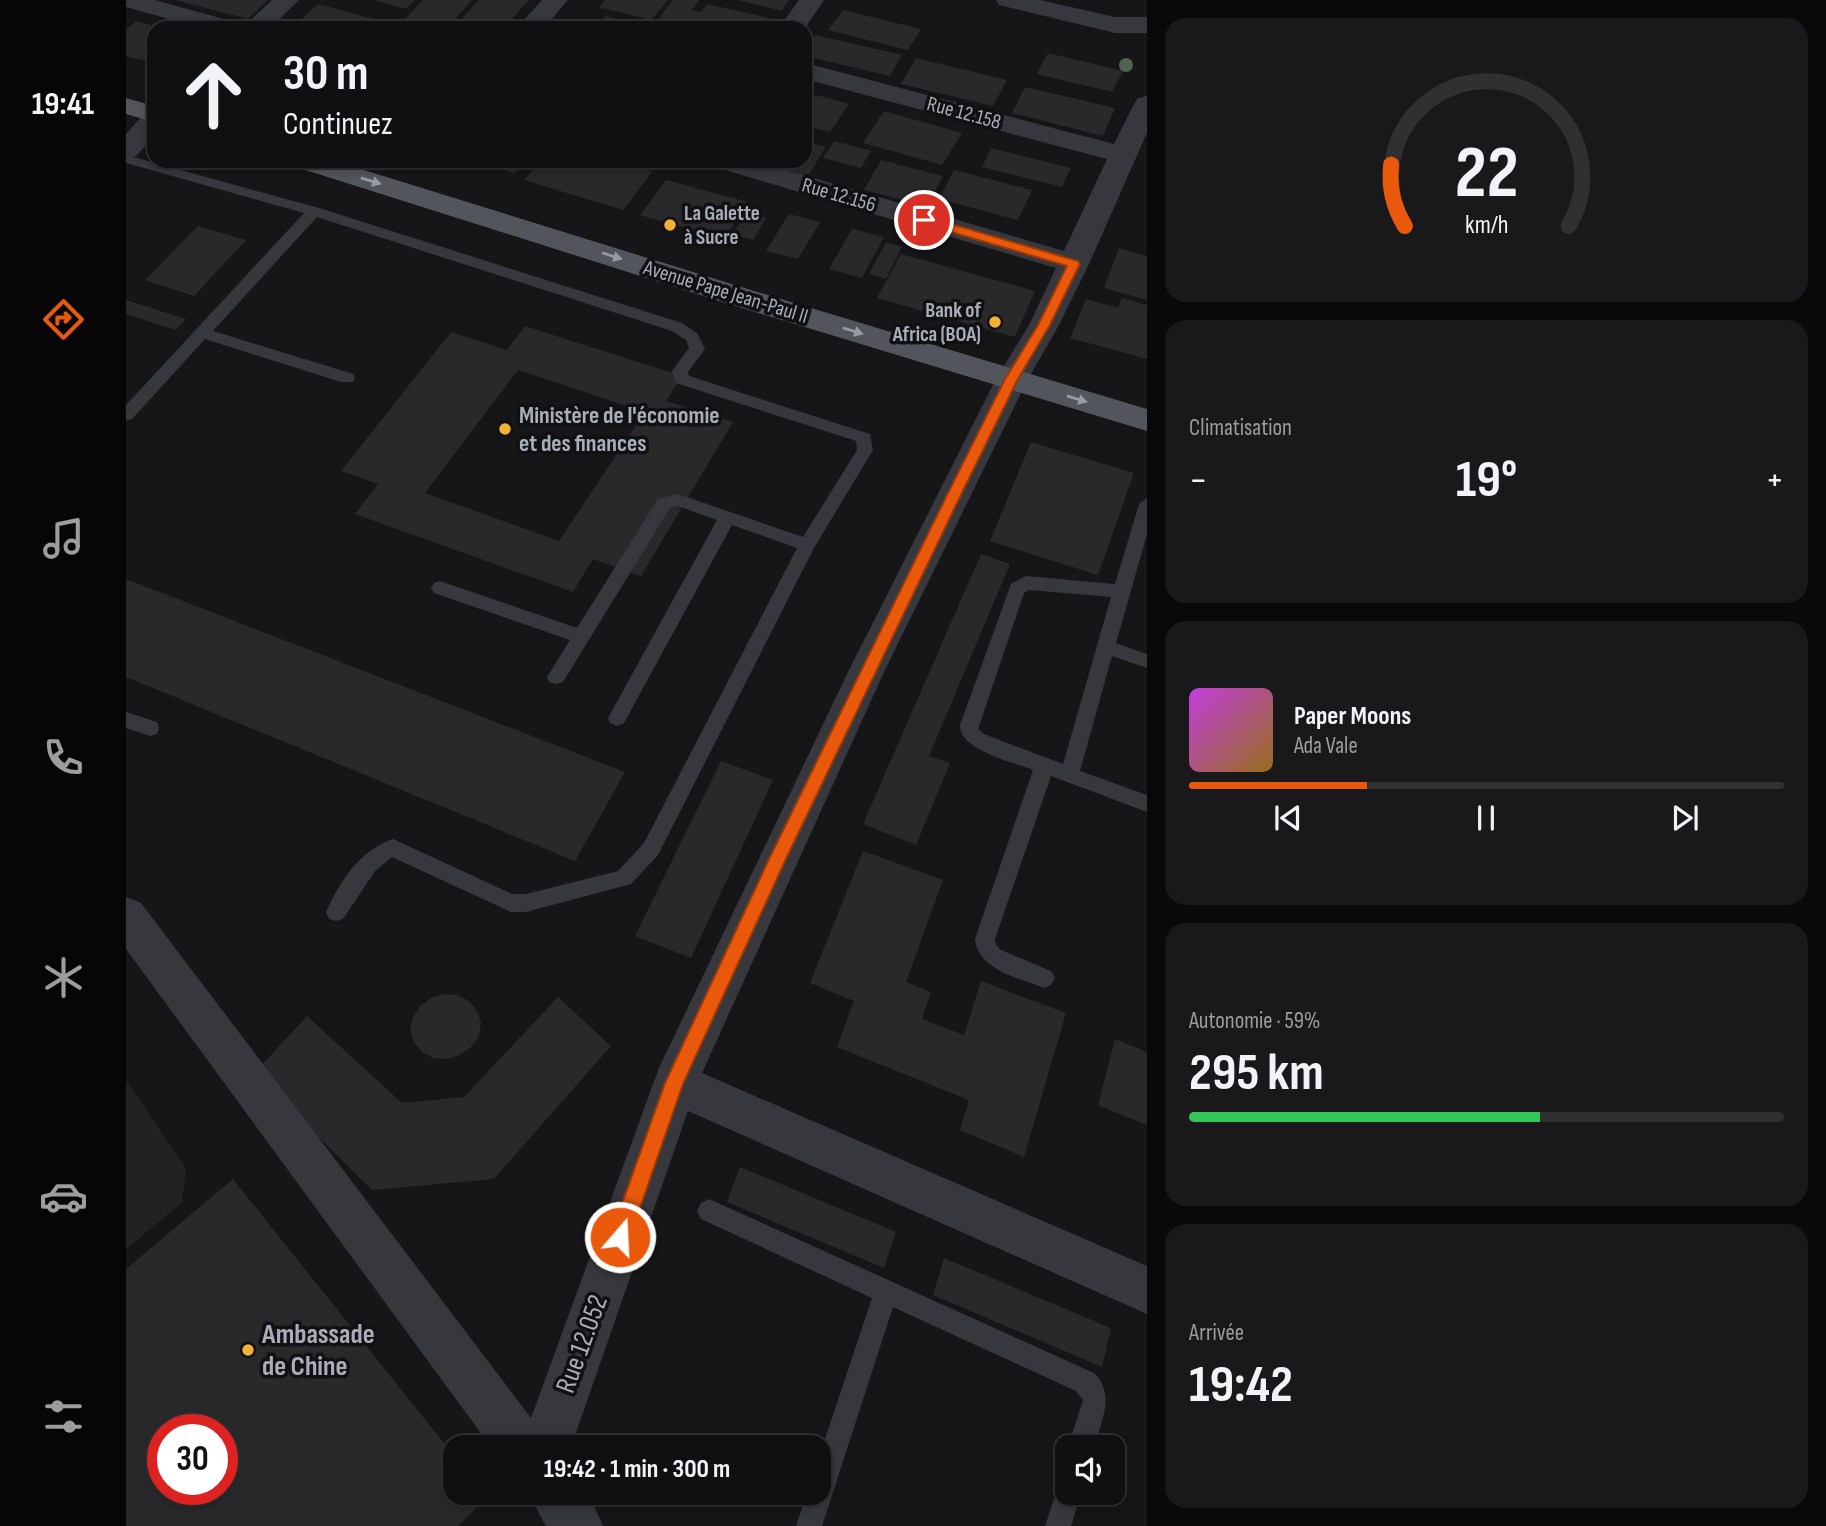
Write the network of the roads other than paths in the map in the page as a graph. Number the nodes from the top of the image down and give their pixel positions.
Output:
1 (127, 0) edge
2 (287, 0) edge
3 (556, 0) edge
4 (811, 0) edge
5 (1008, 0) edge
6 (204, 21) edge
7 (264, 21) edge
8 (536, 21) edge
9 (797, 21) edge
10 (1147, 24) edge
11 (1115, 25) junction
12 (1147, 52) edge
13 (812, 73) edge
14 (126, 84) edge
15 (147, 91) edge
16 (1147, 104) edge
17 (126, 106) edge
18 (147, 112) edge
19 (147, 128) edge
20 (126, 150) edge
21 (1123, 155) junction
22 (126, 159) edge
23 (147, 165) edge
24 (159, 168) edge
25 (330, 168) edge
26 (398, 168) edge
27 (749, 168) edge
28 (314, 211) junction
29 (1074, 264) junction
30 (203, 333) junction
31 (1018, 369) junction
32 (347, 379) dead end
33 (1147, 396) edge
34 (126, 415) edge
35 (1147, 420) edge
36 (1147, 504) edge
37 (727, 518) junction
38 (807, 545) junction
39 (440, 588) dead end
40 (1122, 591) junction
41 (580, 636) junction
42 (1107, 647) junction
43 (1147, 660) edge
44 (556, 677) dead end
45 (617, 718) dead end
46 (126, 720) edge
47 (150, 728) dead end
48 (1044, 767) junction
49 (1069, 776) junction
50 (1147, 804) edge
51 (336, 912) dead end
52 (126, 916) edge
53 (1044, 978) dead end
54 (675, 1083) junction
55 (709, 1211) dead end
56 (1147, 1290) edge
57 (886, 1292) junction
58 (513, 1435) edge
59 (550, 1435) edge
60 (1085, 1435) edge
61 (562, 1505) edge
62 (1064, 1505) edge
63 (577, 1526) edge
64 (809, 1526) edge
65 (1058, 1526) edge

1 - 6 street
2 - 7 street
3 - 8 street
4 - 9 street
5 - 11 street
10 - 11 street
11 - 12 street
13 - 21 street, Rue 12.158
14 - 15 main road
16 - 21 street, Rue 12.052
17 - 18 main road
19 - 20 street
21 - 29 street, Rue 12.052
22 - 23 lane
24 - 28 lane
25 -> 31 main road, Avenue Pape Jean-Paul II
26 - 31 main road, Avenue Pape Jean-Paul II
27 - 29 street, Rue 12.156
28 - 30 lane
28 - 38 lane
29 - 31 street, Rue 12.052
30 - 32 lane
30 - 34 lane
31 - 33 main road, Avenue Pape Jean-Paul II
31 -> 35 main road, Avenue Pape Jean-Paul II
31 - 54 street, Rue 12.052
36 - 40 lane
37 - 38 lane
37 - 41 lane
37 - 45 lane
38 - 51 lane
39 - 41 lane
40 - 42 lane
40 - 48 lane
41 - 44 lane
42 - 43 lane
42 - 49 lane
46 - 47 lane
48 - 49 lane
48 - 53 lane
49 - 50 lane
52 - 58 street
54 - 56 street
54 - 59 street, Rue 12.052
55 - 57 lane
57 - 60 lane
57 - 64 lane
61 - 63 street
62 - 65 lane

